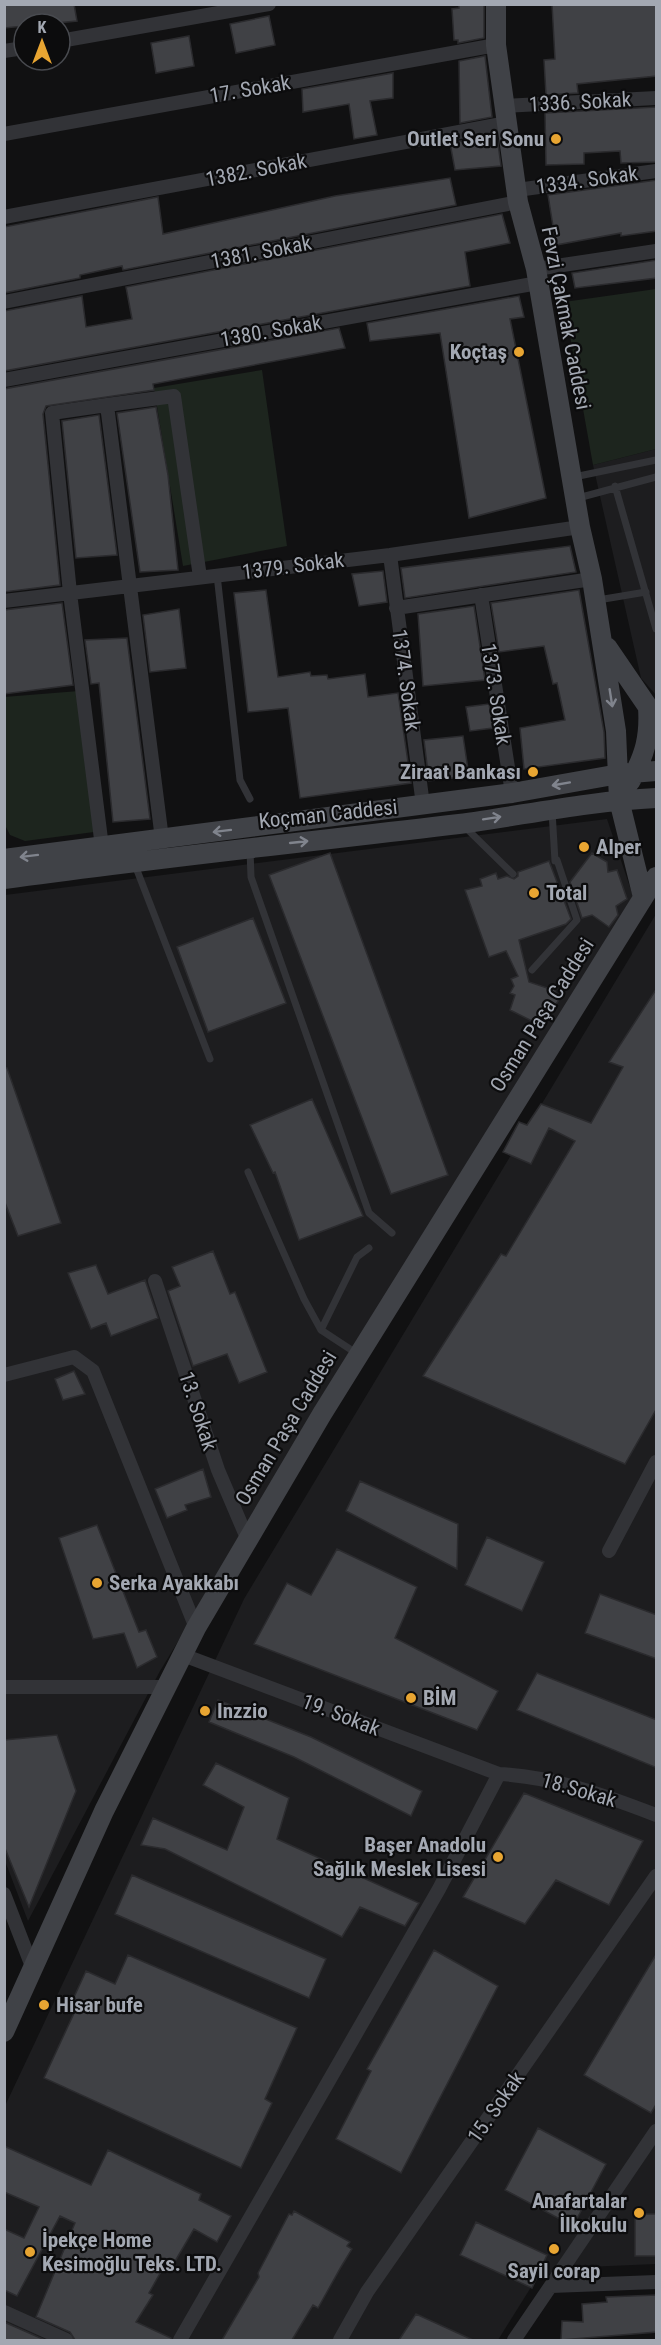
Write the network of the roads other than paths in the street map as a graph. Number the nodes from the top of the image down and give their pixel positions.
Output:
1 (269, 4) edge
2 (496, 4) edge
3 (72, 39) edge
4 (496, 45) junction
5 (657, 98) edge
6 (505, 115) junction
7 (4, 134) edge
8 (657, 171) edge
9 (517, 196) junction
10 (4, 217) edge
11 (657, 251) edge
12 (537, 276) junction
13 (4, 302) edge
14 (4, 380) edge
15 (107, 405) junction
16 (657, 460) edge
17 (657, 477) edge
18 (572, 478) junction
19 (615, 486) junction
20 (575, 499) junction
21 (580, 527) junction
22 (390, 555) junction
23 (217, 575) junction
24 (200, 577) junction
25 (592, 579) junction
26 (130, 585) junction
27 (646, 592) junction
28 (70, 593) junction
29 (481, 595) junction
30 (596, 600) junction
31 (4, 601) edge
32 (396, 608) junction
33 (657, 628) edge
34 (602, 640) junction
35 (652, 711) edge
36 (657, 771) edge
37 (627, 773) junction
38 (512, 793) junction
39 (657, 798) edge
40 (250, 799) dead end
41 (620, 800) junction
42 (423, 805) junction
43 (552, 809) junction
44 (461, 823) junction
45 (162, 839) junction
46 (102, 846) junction
47 (250, 847) junction
48 (4, 859) edge
49 (134, 861) junction
50 (4, 871) edge
51 (513, 874) dead end
52 (32, 875) junction
53 (657, 877) edge
54 (4, 879) edge
55 (643, 897) junction
56 (532, 970) dead end
57 (210, 1059) dead end
58 (248, 1172) dead end
59 (392, 1233) dead end
60 (369, 1248) dead end
61 (155, 1281) dead end
62 (321, 1330) junction
63 (358, 1355) junction
64 (4, 1376) edge
65 (657, 1462) edge
66 (247, 1538) junction
67 (609, 1551) dead end
68 (196, 1629) junction
69 (183, 1655) junction
70 (4, 1687) edge
71 (166, 1687) junction
72 (499, 1774) junction
73 (657, 1815) edge
74 (657, 1876) edge
75 (4, 1894) edge
76 (33, 1969) junction
77 (4, 2032) edge
78 (657, 2132) edge
79 (657, 2282) edge
80 (551, 2286) junction
81 (4, 2312) edge
82 (66, 2340) edge
83 (180, 2340) edge
84 (340, 2340) edge
85 (514, 2340) edge

1 - 3 street
2 - 4 main road, Fevzi Çakmak Caddesi
4 - 6 main road, Fevzi Çakmak Caddesi
4 - 7 street, 17. Sokak
5 - 6 street, 1336. Sokak
6 - 9 main road, Fevzi Çakmak Caddesi
6 - 10 street, 1382. Sokak
8 - 9 street, 1334. Sokak
9 - 12 main road, Fevzi Çakmak Caddesi
9 - 13 street, 1381. Sokak
11 - 12 street, 1380. Sokak
12 - 14 street, 1380. Sokak
12 - 18 main road, Fevzi Çakmak Caddesi
15 - 24 street
15 - 26 street
15 - 28 street
16 - 18 lane
17 - 19 lane
18 - 20 main road, Fevzi Çakmak Caddesi
19 - 20 lane
19 - 27 lane
20 - 21 main road, Fevzi Çakmak Caddesi
21 - 22 street, 1379. Sokak
21 - 25 main road, Fevzi Çakmak Caddesi
22 - 23 street, 1379. Sokak
22 - 32 street, 1374. Sokak
23 - 24 street, 1379. Sokak
23 - 40 lane
24 - 26 street, 1379. Sokak
25 - 29 street
25 - 30 main road, Fevzi Çakmak Caddesi
26 - 28 street, 1379. Sokak
26 - 45 street
27 - 30 lane
27 - 33 lane
28 - 31 street, 1379. Sokak
28 - 46 street
29 - 32 street
29 - 38 street, 1373. Sokak
30 - 34 main road, Fevzi Çakmak Caddesi
32 - 42 street, 1374. Sokak
34 - 35 main road
34 -> 37 main road, Fevzi Çakmak Caddesi
35 - 37 main road
36 - 37 main road, Koçman Caddesi
37 -> 38 main road, Koçman Caddesi
37 - 41 main road, Fevzi Çakmak Caddesi
38 - 42 main road, Koçman Caddesi
39 - 41 main road, Koçman Caddesi
41 - 43 main road, Koçman Caddesi
41 - 55 main road, Fevzi Çakmak Caddesi
42 -> 45 main road, Koçman Caddesi
44 -> 43 main road, Koçman Caddesi
43 - 56 lane
47 -> 44 main road, Koçman Caddesi
44 - 51 lane
45 - 46 main road, Koçman Caddesi
46 -> 48 main road, Koçman Caddesi
47 - 49 main road, Koçman Caddesi
47 - 59 lane
49 - 52 main road, Koçman Caddesi
49 - 57 lane
50 - 52 main road
52 - 54 main road, Koçman Caddesi
53 - 55 main road, Osman Paşa Caddesi
55 - 63 main road, Osman Paşa Caddesi
58 - 62 lane
60 - 62 lane
61 - 66 street, 13. Sokak
62 - 63 lane
63 - 66 main road, Osman Paşa Caddesi
64 - 68 street
65 - 67 street
66 - 68 main road, Osman Paşa Caddesi
68 - 69 main road, Osman Paşa Caddesi
69 - 71 main road, Osman Paşa Caddesi
69 - 72 street, 19. Sokak
70 - 71 street
71 - 76 main road, Osman Paşa Caddesi
72 - 73 street, 18.Sokak
72 - 83 street
74 - 84 street, 15. Sokak
75 - 76 street
76 - 77 main road, Osman Paşa Caddesi
78 - 80 street
79 - 80 street
80 - 85 street
81 - 82 street

